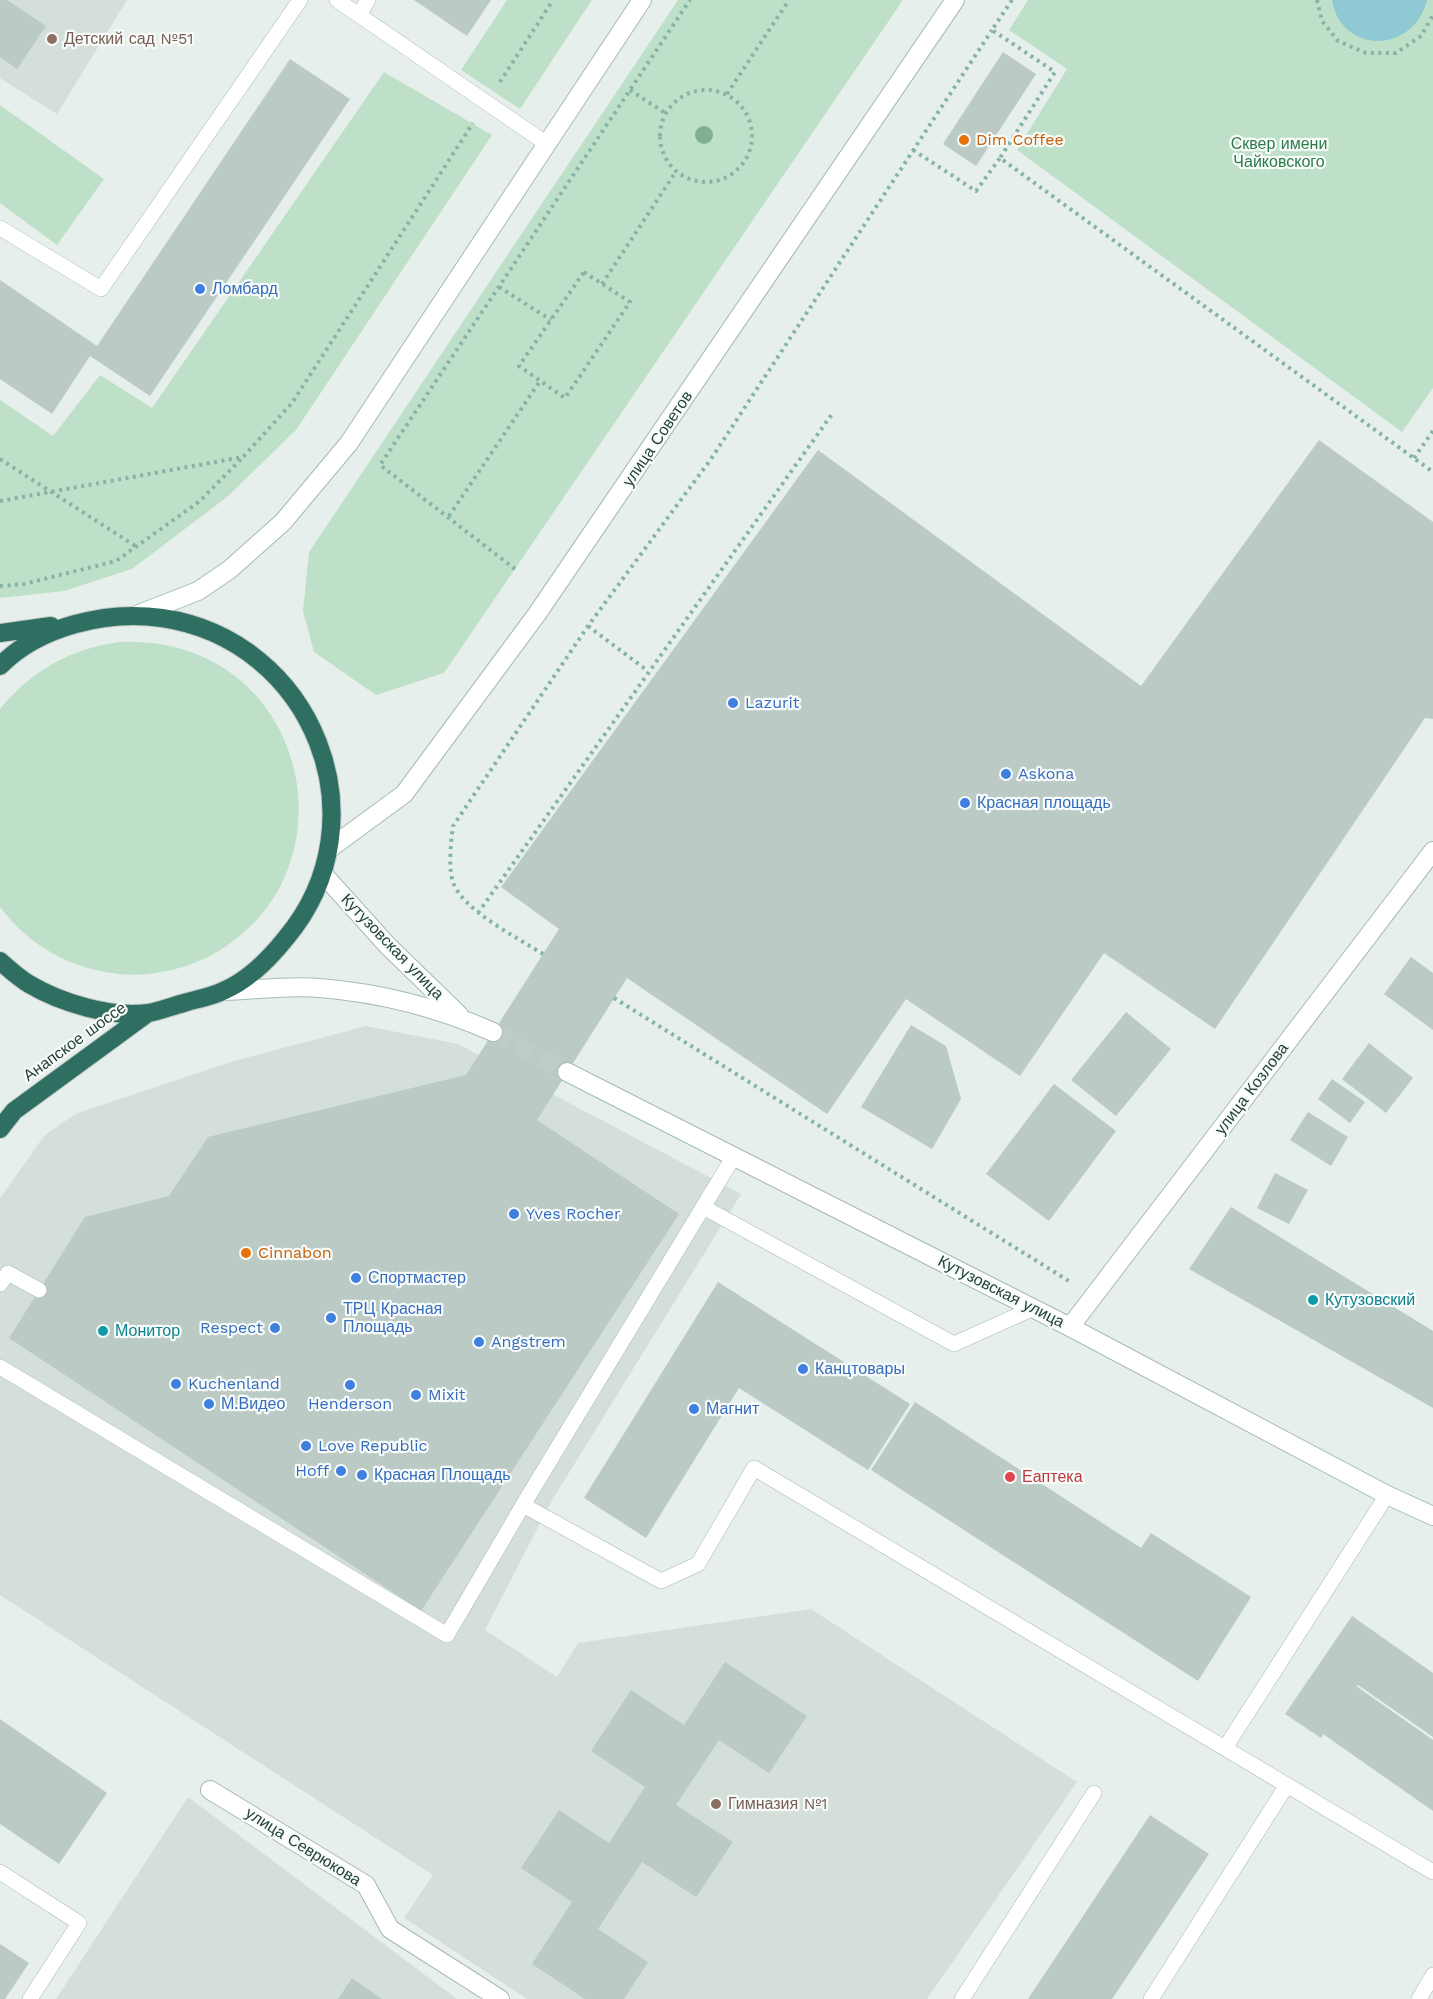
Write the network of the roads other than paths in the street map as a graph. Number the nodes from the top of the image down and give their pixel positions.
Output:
1 (300, 0) edge
2 (337, 0) edge
3 (368, 0) edge
4 (642, 0) edge
5 (955, 0) edge
6 (359, 15) junction
7 (547, 144) junction
8 (0, 228) edge
9 (139, 614) junction
10 (77, 622) junction
11 (0, 633) edge
12 (0, 666) edge
13 (329, 849) junction
14 (1433, 851) edge
15 (323, 874) junction
16 (0, 961) edge
17 (224, 991) junction
18 (148, 1013) junction
19 (462, 1018) junction
20 (493, 1032) tunnel mouth
21 (567, 1072) tunnel mouth
22 (0, 1129) edge
23 (734, 1156) junction
24 (702, 1207) junction
25 (0, 1284) edge
26 (39, 1290) dead end
27 (1035, 1308) junction
28 (1070, 1327) junction
29 (0, 1367) edge
30 (1387, 1495) junction
31 (523, 1505) junction
32 (1433, 1516) edge
33 (1225, 1748) junction
34 (1287, 1785) junction
35 (210, 1790) dead end
36 (1094, 1793) dead end
37 (0, 1872) edge
38 (1433, 1872) edge
39 (1433, 1975) edge
40 (30, 1999) edge
41 (500, 1999) edge
42 (962, 1999) edge
43 (1151, 1999) edge
44 (1419, 1999) edge

1 - 8 lane
2 - 6 lane
3 - 6 lane
4 - 7 street
5 - 13 street, улица Советов
6 - 7 lane
7 - 9 street
9 - 10 highway
9 - 13 highway
10 - 11 highway
10 - 12 highway
13 - 15 highway
14 - 28 street, улица Козлова
15 - 17 highway
15 - 19 street, Кутузовская улица
16 - 18 highway
17 - 18 highway
17 - 19 street, Кутузовская улица
18 - 22 highway, Анапское шоссе
19 - 20 street, Кутузовская улица
21 - 23 street, Кутузовская улица
23 - 24 lane
23 - 27 street, Кутузовская улица
24 - 27 lane
24 - 31 lane
25 - 26 lane
27 - 28 street, Кутузовская улица
28 - 30 street, Кутузовская улица
29 - 31 lane
30 - 32 street, Кутузовская улица
30 - 33 lane
31 - 33 lane
33 - 34 lane
34 - 38 lane
34 - 43 lane
35 - 41 street, улица Севрюкова
36 - 42 lane
37 - 40 lane
39 - 44 lane

